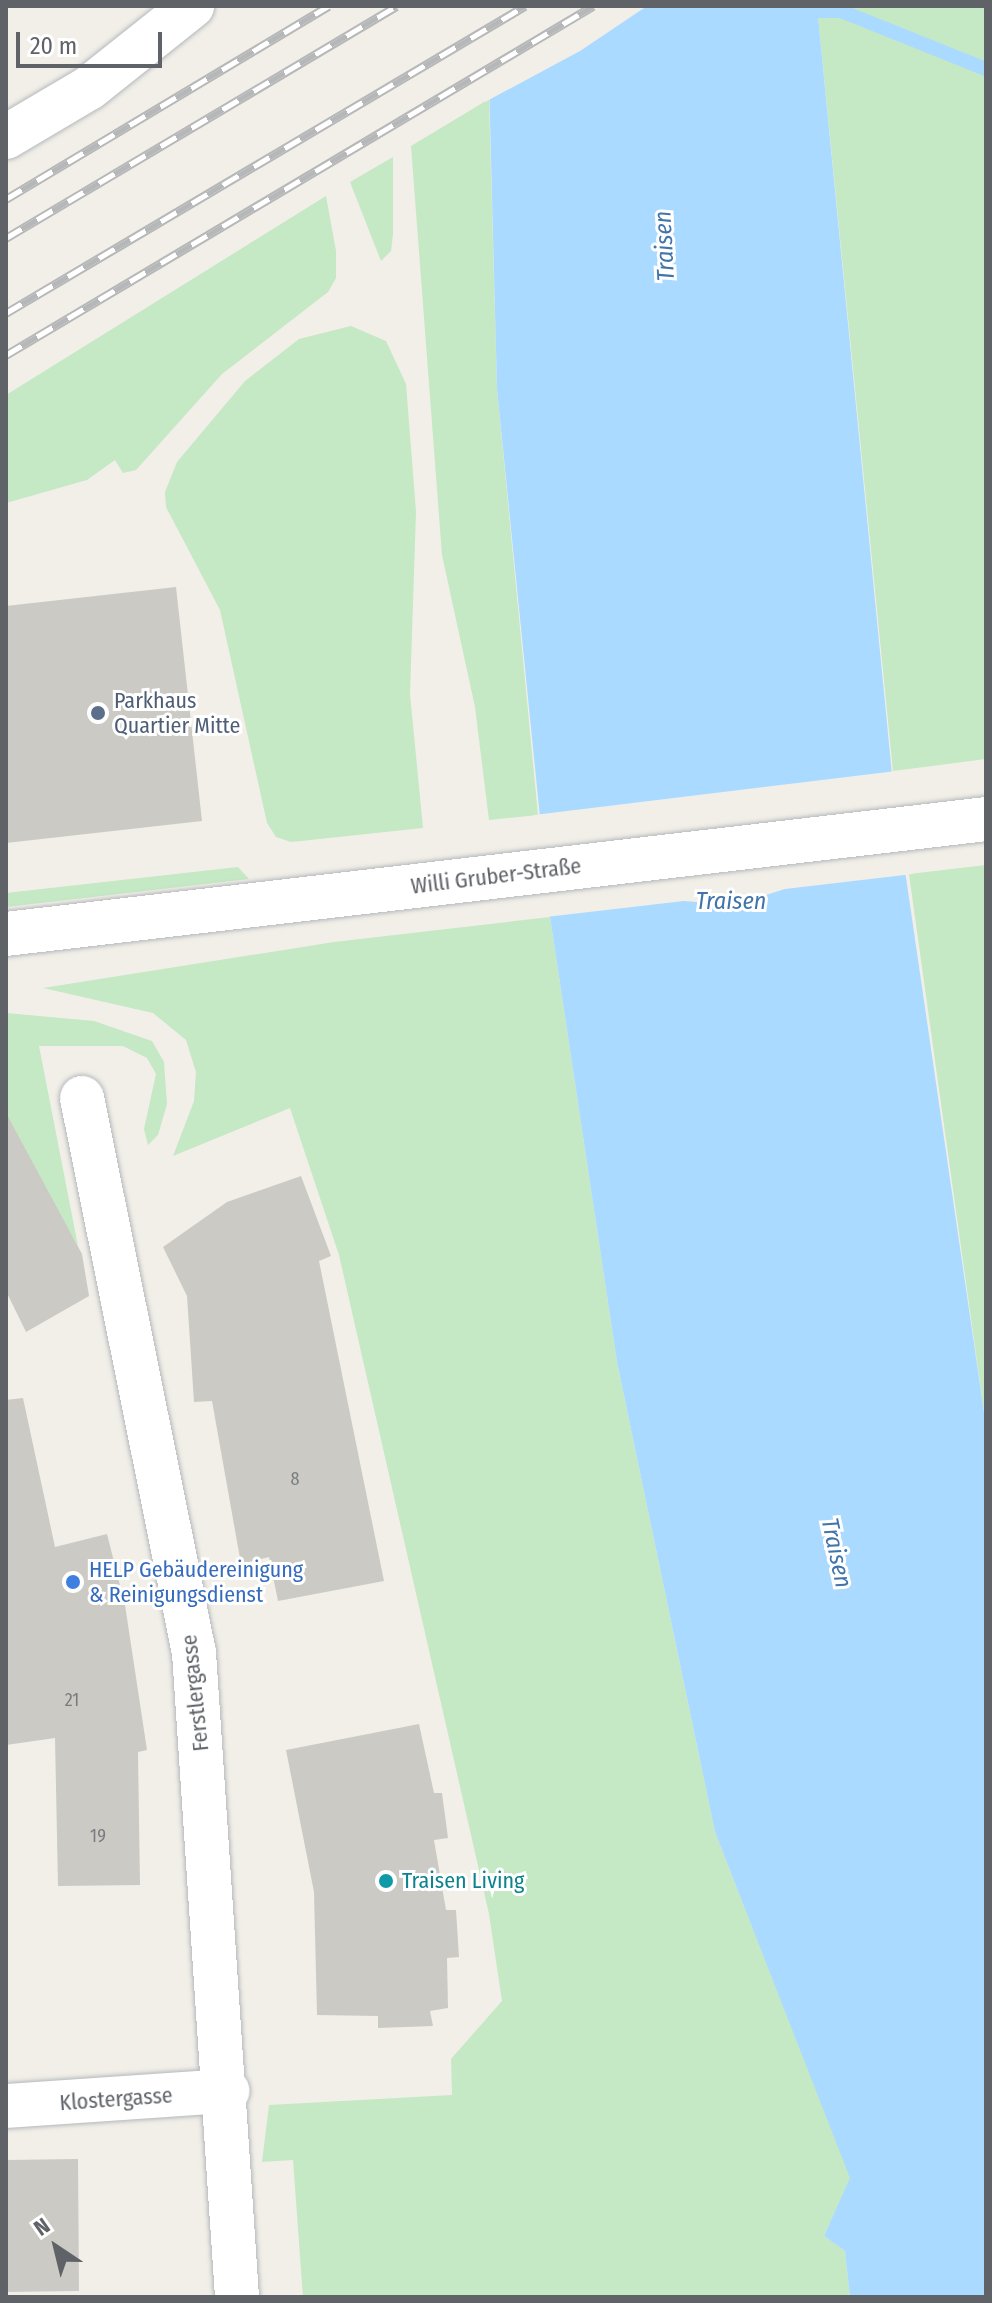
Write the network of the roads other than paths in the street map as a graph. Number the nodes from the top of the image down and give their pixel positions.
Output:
1 (192, 6) edge
2 (6, 137) edge
3 (986, 819) edge
4 (6, 934) edge
5 (82, 1098) dead end
6 (227, 2091) junction
7 (6, 2106) edge
8 (237, 2297) edge

1 - 2 street
3 - 4 street, Willi Gruber-Straße
5 - 6 street, Ferstlergasse
6 - 7 street, Klostergasse
6 - 8 street, Ferstlergasse

